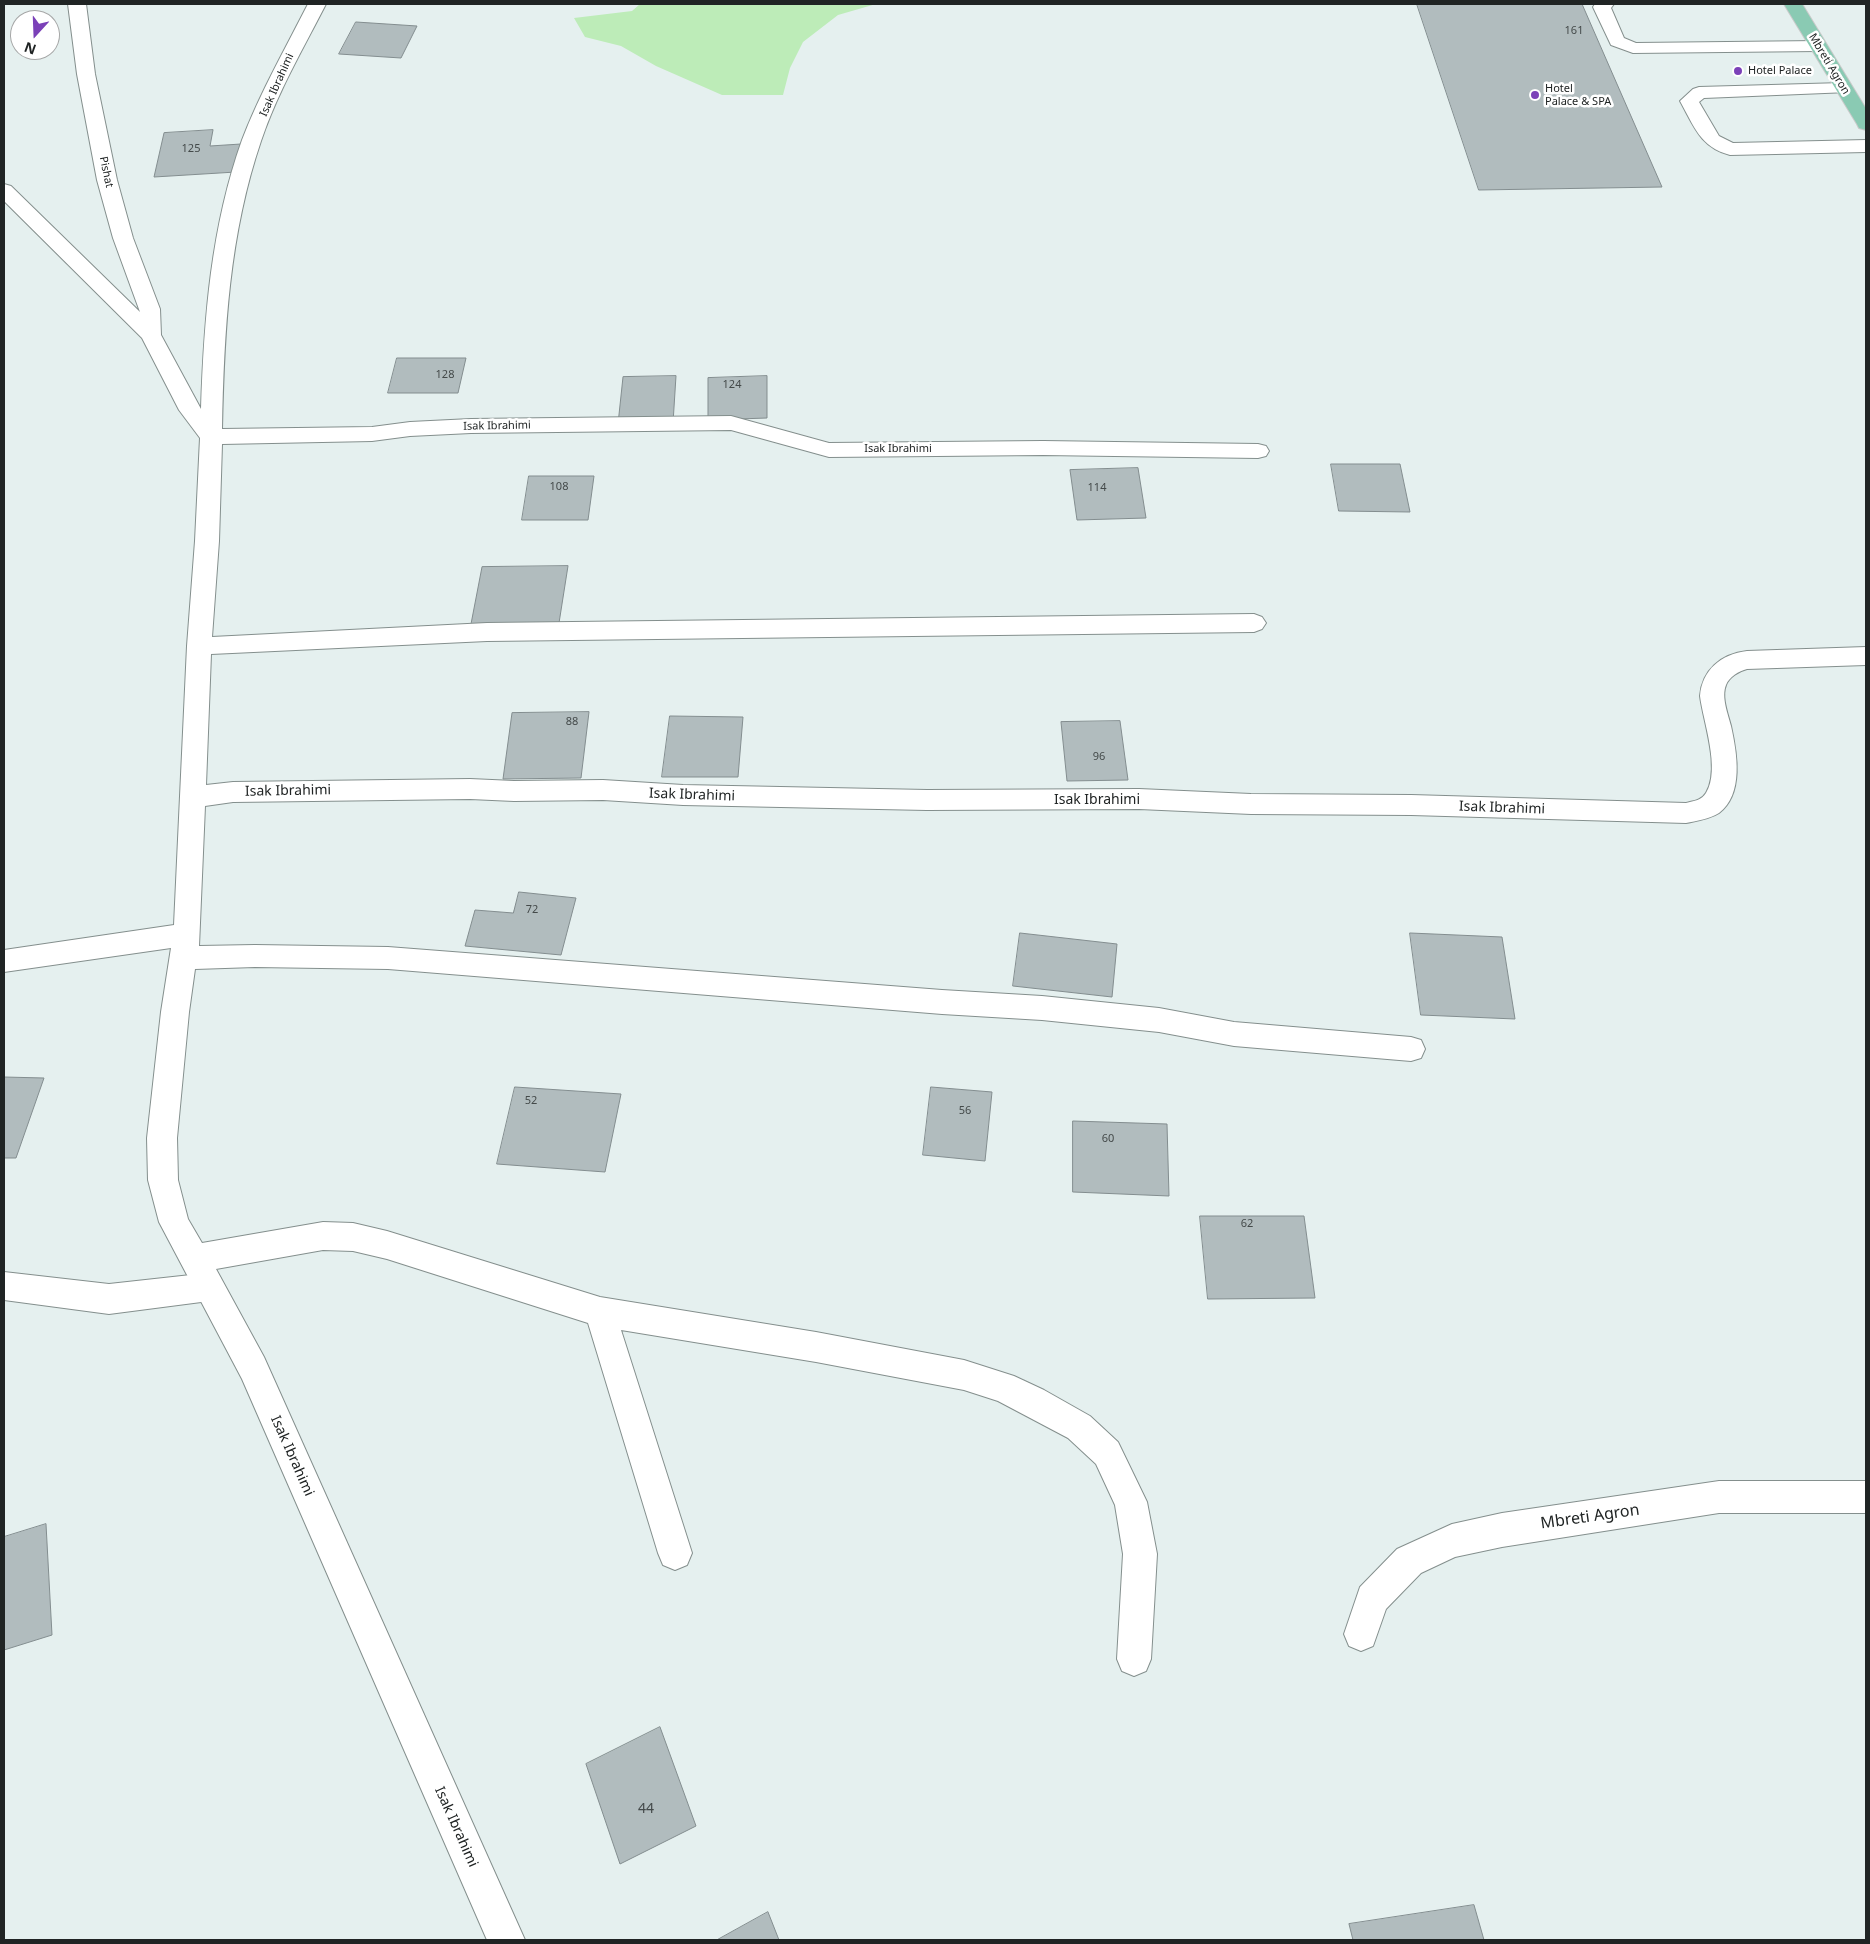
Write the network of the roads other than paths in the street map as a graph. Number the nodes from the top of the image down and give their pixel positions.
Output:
1 (77, 4) edge
2 (318, 4) edge
3 (1605, 4) edge
4 (1793, 4) edge
5 (1818, 46) junction
6 (1843, 88) junction
7 (1866, 124) edge
8 (1866, 146) edge
9 (4, 190) edge
10 (151, 335) junction
11 (212, 437) junction
12 (1258, 452) dead end
13 (1254, 623) dead end
14 (199, 646) junction
15 (1866, 656) edge
16 (193, 797) junction
17 (185, 946) junction
18 (4, 961) edge
19 (1411, 1049) dead end
20 (194, 1259) junction
21 (4, 1286) edge
22 (209, 1286) junction
23 (600, 1312) junction
24 (1866, 1497) edge
25 (675, 1552) dead end
26 (1361, 1634) dead end
27 (1134, 1659) dead end
28 (506, 1940) edge

1 - 10 street, Pishat
2 - 11 street, Isak Ibrahimi
3 - 5 street
4 - 5 main road, Mbreti Agron
5 - 6 main road, Mbreti Agron
6 - 7 main road, Mbreti Agron
6 - 8 street
9 - 10 street, Pishat
10 - 11 street, Pishat
11 - 12 street, Isak Ibrahimi
11 - 14 street, Isak Ibrahimi
13 - 14 street
14 - 16 street, Isak Ibrahimi
15 - 16 street, Isak Ibrahimi
16 - 17 street, Isak Ibrahimi
17 - 18 street
17 - 19 street
17 - 20 street, Isak Ibrahimi
20 - 22 street, Isak Ibrahimi
20 - 23 street
21 - 22 street
22 - 28 street, Isak Ibrahimi
23 - 25 street
23 - 27 street
24 - 26 street, Mbreti Agron

